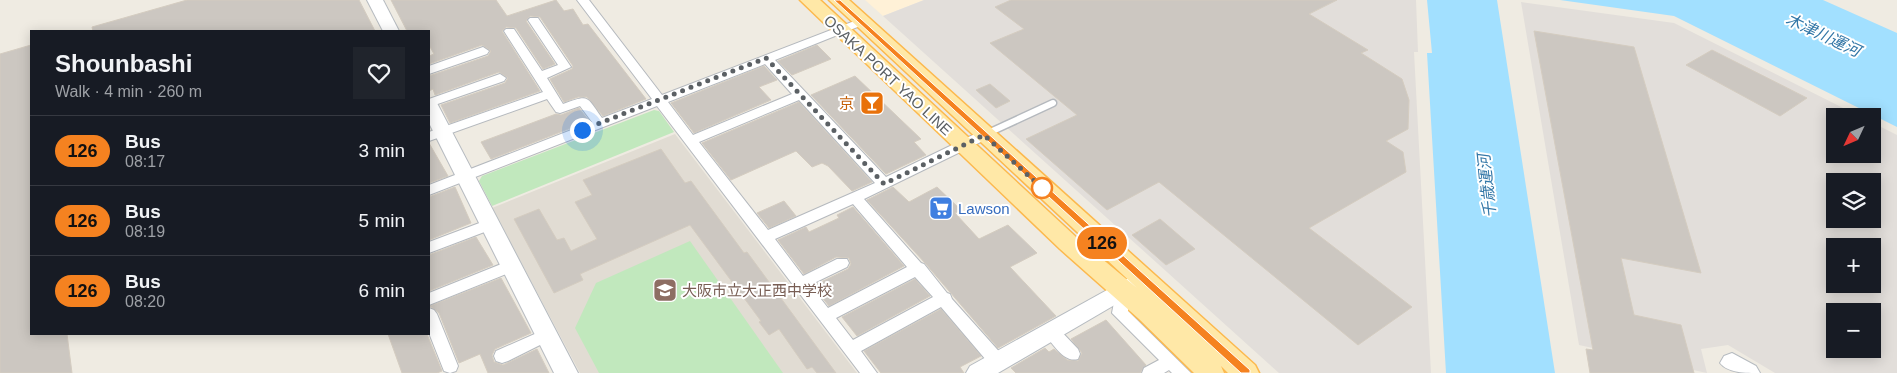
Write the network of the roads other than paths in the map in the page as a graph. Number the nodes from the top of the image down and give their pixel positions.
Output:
1 (375, 0) edge
2 (583, 0) edge
3 (809, 0) edge
4 (838, 0) edge
5 (534, 20) dead end
6 (861, 22) junction
7 (390, 30) edge
8 (840, 30) junction
9 (510, 32) dead end
10 (484, 51) dead end
11 (766, 58) junction
12 (430, 70) edge
13 (539, 77) junction
14 (500, 78) dead end
15 (550, 94) junction
16 (800, 95) junction
17 (658, 99) junction
18 (430, 104) edge
19 (1053, 104) dead end
20 (430, 108) edge
21 (599, 123) junction
22 (436, 135) edge
23 (984, 135) junction
24 (690, 141) junction
25 (963, 145) junction
26 (464, 176) junction
27 (884, 184) junction
28 (430, 190) edge
29 (855, 197) junction
30 (490, 224) junction
31 (764, 238) junction
32 (430, 248) edge
33 (842, 262) dead end
34 (511, 266) junction
35 (919, 268) junction
36 (1142, 278) junction
37 (799, 284) junction
38 (1122, 290) junction
39 (945, 298) junction
40 (430, 299) edge
41 (430, 316) edge
42 (825, 317) junction
43 (1050, 331) junction
44 (546, 335) junction
45 (850, 348) junction
46 (1072, 354) dead end
47 (502, 356) dead end
48 (1170, 360) junction
49 (998, 362) junction
50 (450, 366) dead end
51 (566, 373) edge
52 (869, 373) edge
53 (978, 373) edge
54 (1150, 373) edge
55 (1182, 373) edge
56 (1211, 373) edge
57 (1246, 373) edge
58 (1735, 373) edge
59 (1748, 373) edge

1 - 7 street
2 - 17 street
3 - 8 main road, OSAKA PORT YAO LINE
4 - 6 main road, OSAKA PORT YAO LINE
5 - 13 street
6 - 8 street
6 - 23 main road, OSAKA PORT YAO LINE
8 - 11 street
8 - 25 main road, OSAKA PORT YAO LINE
9 - 13 street
10 - 12 street
11 - 16 street
11 - 17 street
13 - 15 street
14 - 18 street
15 - 21 street
15 - 22 street
16 - 24 street
16 - 27 street
17 - 21 street
17 - 24 street
19 - 23 lane
20 - 22 street
21 - 26 street
22 - 26 street
23 - 25 street
23 - 36 main road, OSAKA PORT YAO LINE
24 - 31 street
25 - 27 street
25 - 38 main road, OSAKA PORT YAO LINE
26 - 28 street
26 - 30 street
27 - 29 street
29 - 31 street
29 - 35 street
30 - 32 street
30 - 34 street
31 - 37 street
33 - 37 street
34 - 40 street
34 - 44 street
35 - 39 street
35 - 42 street
36 - 38 street
36 - 57 main road, OSAKA PORT YAO LINE
37 - 42 street
38 - 43 street
38 - 48 street
38 - 56 main road, OSAKA PORT YAO LINE
39 - 45 street
39 - 49 street
41 - 50 street
42 - 45 street
43 - 46 street
43 - 49 street
44 - 47 street
44 - 51 street
45 - 52 street
48 - 54 street
48 - 55 street
49 - 53 street
58 - 59 street

